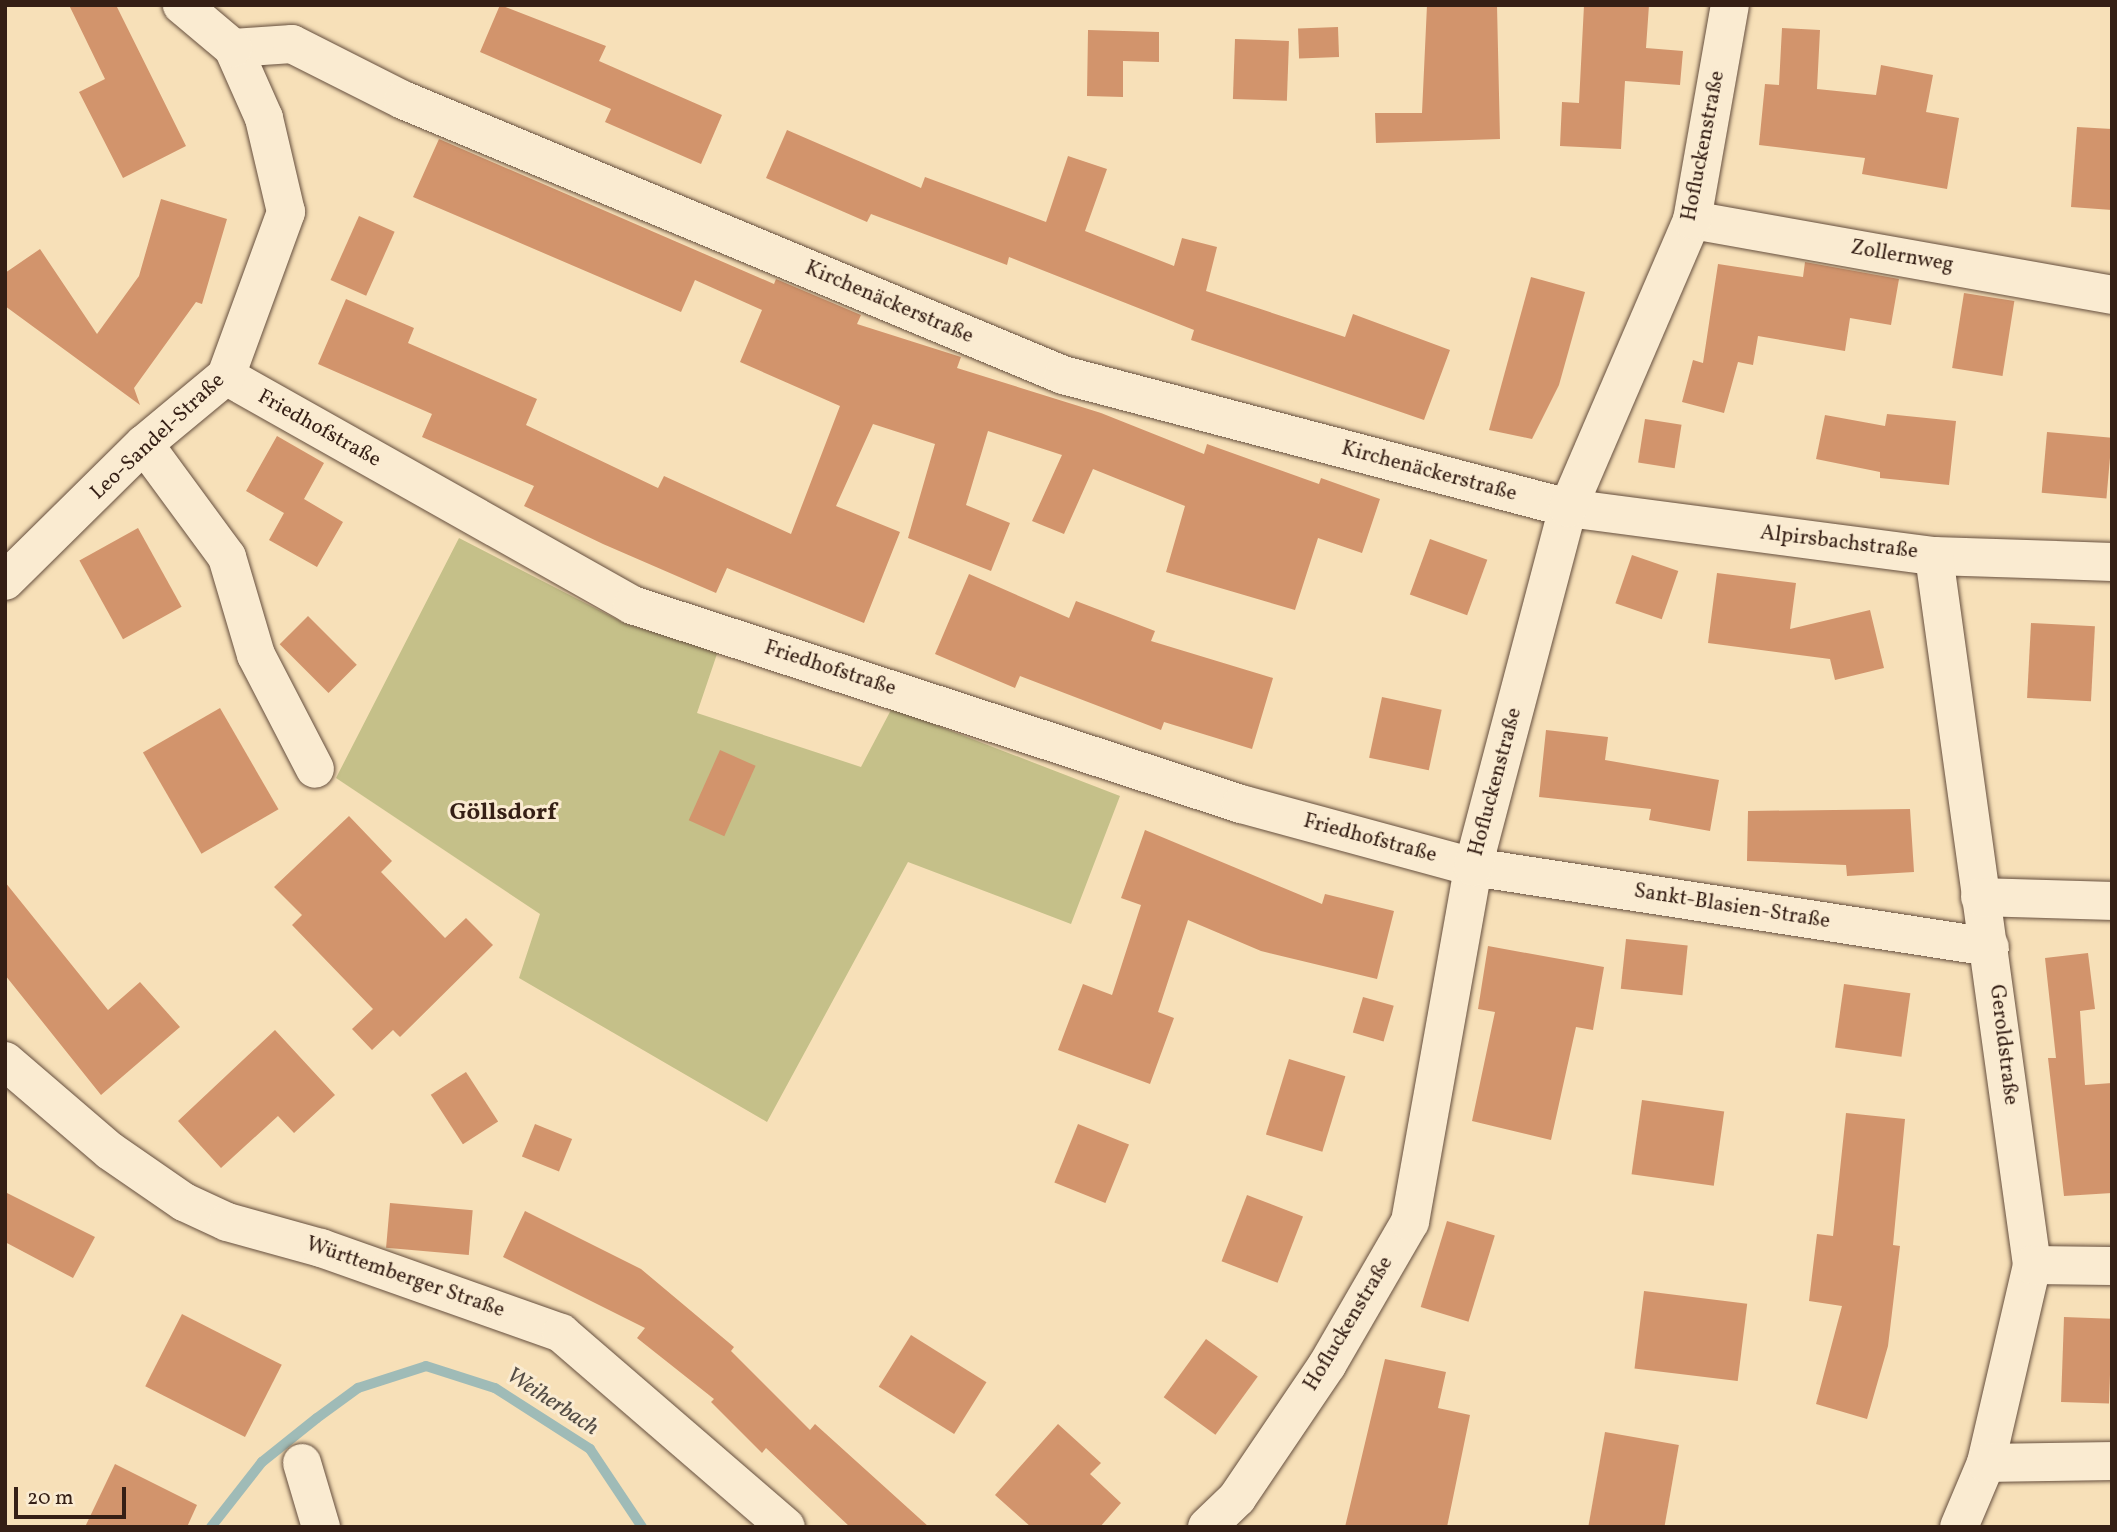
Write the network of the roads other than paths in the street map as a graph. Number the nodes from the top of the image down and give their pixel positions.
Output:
1 (182, 5) edge
2 (1730, 5) edge
3 (233, 48) junction
4 (1692, 220) junction
5 (2112, 295) edge
6 (226, 376) junction
7 (144, 444) junction
8 (1568, 509) junction
9 (1934, 556) junction
10 (2112, 562) edge
11 (5, 581) edge
12 (315, 769) dead end
13 (1473, 867) junction
14 (1980, 897) junction
15 (2112, 901) edge
16 (1990, 947) junction
17 (5, 1061) edge
18 (2032, 1265) junction
19 (2112, 1266) edge
20 (2112, 1461) edge
21 (302, 1463) dead end
22 (1986, 1463) junction
23 (774, 1523) edge
24 (321, 1527) edge
25 (1207, 1527) edge
26 (1959, 1527) edge

1 - 3 street, Leo-Sandel-Straße
2 - 4 street, Hofluckenstraße
3 - 6 street, Leo-Sandel-Straße
3 - 8 street, Kirchenäckerstraße
4 - 5 street, Zollernweg
4 - 8 street, Hofluckenstraße
6 - 7 street, Leo-Sandel-Straße
6 - 13 street, Friedhofstraße
7 - 11 street, Leo-Sandel-Straße
7 - 12 street
8 - 9 street, Alpirsbachstraße
8 - 13 street, Hofluckenstraße
9 - 10 street, Alpirsbachstraße
9 - 14 street, Geroldstraße
13 - 16 street, Sankt-Blasien-Straße
13 - 25 street, Hofluckenstraße
14 - 15 street
14 - 16 street, Geroldstraße
16 - 18 street, Geroldstraße
17 - 23 street, Württemberger Straße
18 - 19 street
18 - 22 street, Geroldstraße
20 - 22 street
21 - 24 street
22 - 26 street, Geroldstraße

